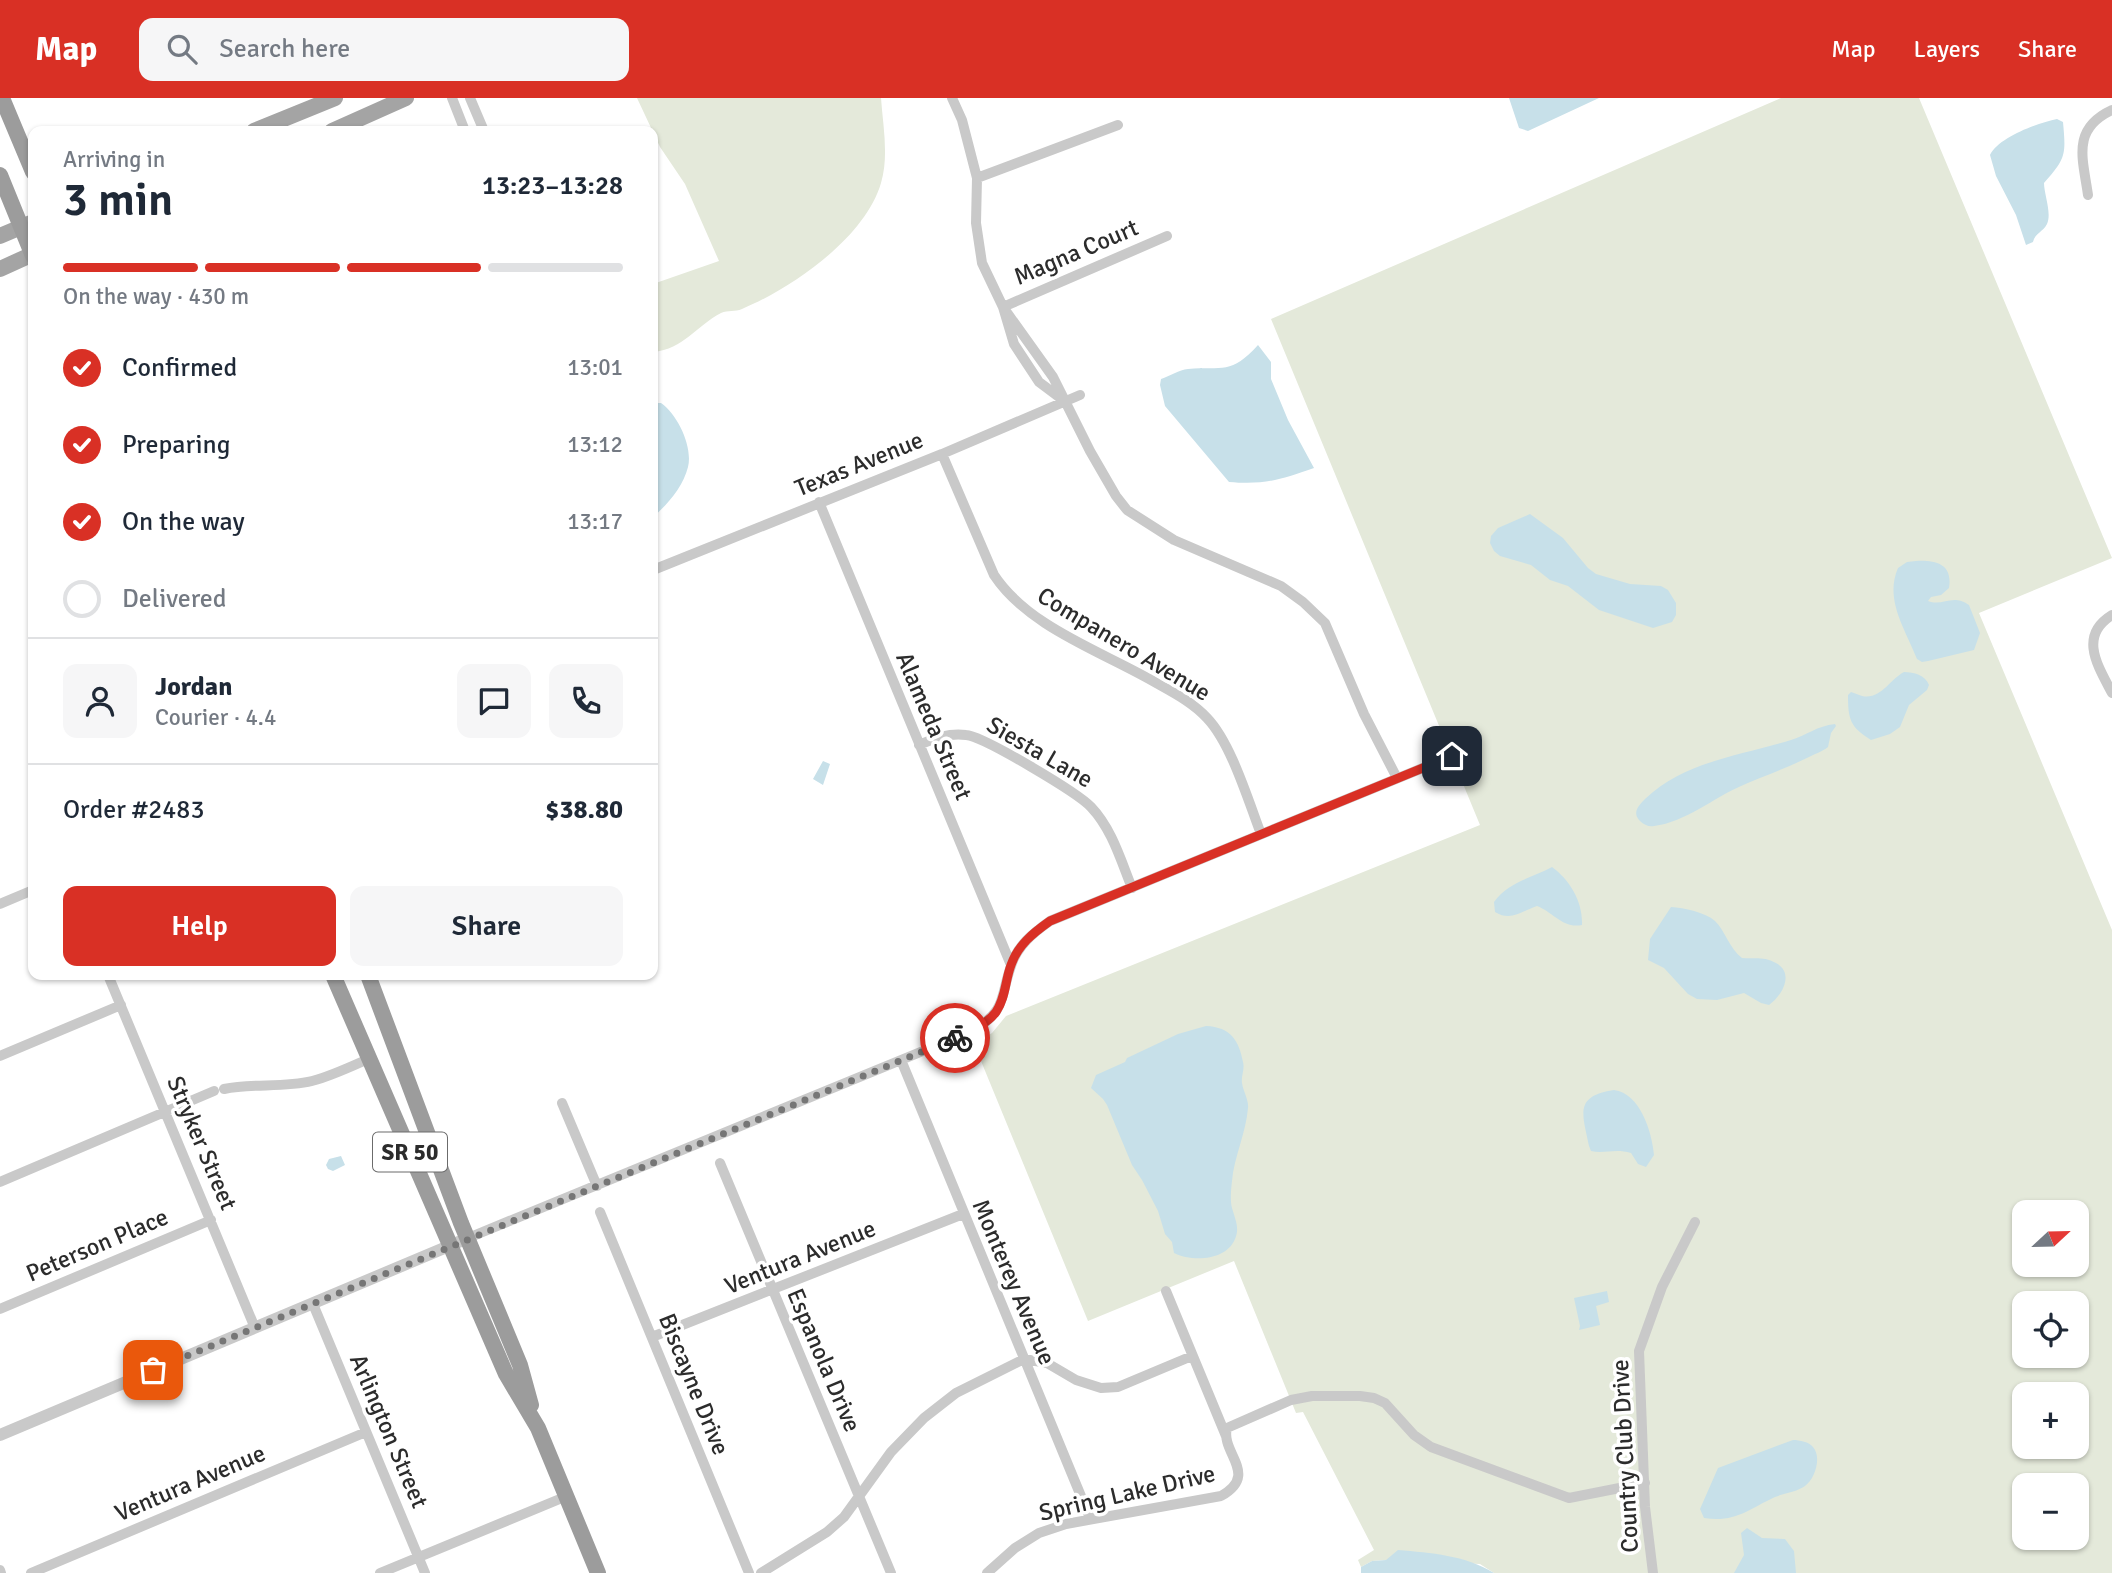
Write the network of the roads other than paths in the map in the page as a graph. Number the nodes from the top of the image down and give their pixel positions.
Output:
1 (2, 98) edge
2 (335, 98) edge
3 (381, 98) edge
4 (406, 98) edge
5 (452, 98) edge
6 (470, 98) edge
7 (952, 98) edge
8 (2112, 110) edge
9 (1118, 125) dead end
10 (266, 126) edge
11 (339, 126) edge
12 (345, 126) edge
13 (463, 126) edge
14 (482, 126) edge
15 (28, 160) edge
16 (0, 175) edge
17 (977, 178) junction
18 (2088, 195) dead end
19 (27, 224) edge
20 (0, 236) edge
21 (1167, 236) dead end
22 (28, 257) edge
23 (0, 269) edge
24 (1003, 307) junction
25 (1080, 395) dead end
26 (1065, 401) junction
27 (942, 454) junction
28 (819, 502) junction
29 (658, 568) edge
30 (2112, 615) edge
31 (2112, 693) edge
32 (919, 745) junction
33 (1452, 756) dead end
34 (1396, 778) junction
35 (1261, 834) junction
36 (1132, 888) junction
37 (28, 892) edge
38 (0, 904) edge
39 (1011, 965) junction
40 (110, 980) edge
41 (335, 980) edge
42 (370, 980) edge
43 (121, 1004) junction
44 (0, 1056) edge
45 (368, 1059) junction
46 (901, 1060) junction
47 (562, 1103) dead end
48 (167, 1112) junction
49 (720, 1163) dead end
50 (0, 1182) edge
51 (597, 1186) junction
52 (600, 1212) dead end
53 (963, 1214) junction
54 (211, 1220) junction
55 (1695, 1222) dead end
56 (468, 1238) junction
57 (451, 1246) junction
58 (772, 1291) junction
59 (1166, 1291) dead end
60 (313, 1304) junction
61 (0, 1309) edge
62 (255, 1328) junction
63 (652, 1337) junction
64 (1192, 1356) junction
65 (1024, 1359) junction
66 (538, 1428) junction
67 (366, 1432) junction
68 (0, 1435) edge
69 (1226, 1437) junction
70 (1644, 1483) junction
71 (567, 1496) junction
72 (859, 1499) junction
73 (1090, 1518) junction
74 (418, 1557) junction
75 (31, 1573) edge
76 (380, 1573) edge
77 (425, 1573) edge
78 (598, 1573) edge
79 (749, 1573) edge
80 (761, 1573) edge
81 (891, 1573) edge
82 (987, 1573) edge
83 (1653, 1573) edge

1 - 15 highway
2 - 10 main road
3 - 11 main road
4 - 12 main road
5 - 13 street
6 - 14 street
7 - 17 street
8 - 18 street
9 - 17 street
16 - 19 highway
17 - 24 street
19 - 20 main road
21 - 24 street, Magna Court
22 - 23 main road
24 - 26 street
25 - 26 street, Texas Avenue
26 - 27 street, Texas Avenue
26 - 34 street
27 - 28 street, Texas Avenue
27 - 35 street, Companero Avenue
28 - 29 street, Texas Avenue
28 - 32 street, Alameda Street
30 - 31 street
32 - 36 street, Siesta Lane
32 - 39 street, Alameda Street
33 - 34 street
34 - 35 street
35 - 36 street
36 - 39 street
37 - 38 street
39 - 46 street
40 - 43 street, Stryker Street
41 - 45 highway, SR 50
42 - 56 highway, SR 50
43 - 44 street
43 - 48 street, Stryker Street
45 - 48 street
45 - 57 highway, SR 50
46 - 51 street
46 - 53 street, Monterey Avenue
47 - 51 street
48 - 50 street
48 - 54 street, Stryker Street
49 - 58 street, Espanola Drive
51 - 56 street
52 - 63 street, Biscayne Drive
53 - 58 street, Ventura Avenue
53 - 65 street, Monterey Avenue
54 - 61 street, Peterson Place
54 - 62 street, Stryker Street
55 - 70 street, Country Club Drive
56 - 57 street
56 - 66 highway, SR 50
57 - 60 street
57 - 66 highway, SR 50
58 - 63 street, Ventura Avenue
58 - 72 street, Espanola Drive
59 - 64 street
60 - 62 street
60 - 67 street, Arlington Street
62 - 68 street
63 - 79 street, Biscayne Drive
64 - 65 street
64 - 69 street
65 - 72 street
65 - 73 street, Monterey Avenue
66 - 71 highway, SR 50
67 - 74 street, Arlington Street
67 - 75 street, Ventura Avenue
69 - 70 street, Spring Lake Drive
69 - 73 street, Spring Lake Drive
70 - 83 street, Country Club Drive
71 - 74 street
71 - 78 highway, SR 50
72 - 80 street
72 - 81 street, Espanola Drive
73 - 82 street, Spring Lake Drive
74 - 76 street
74 - 77 street, Arlington Street

